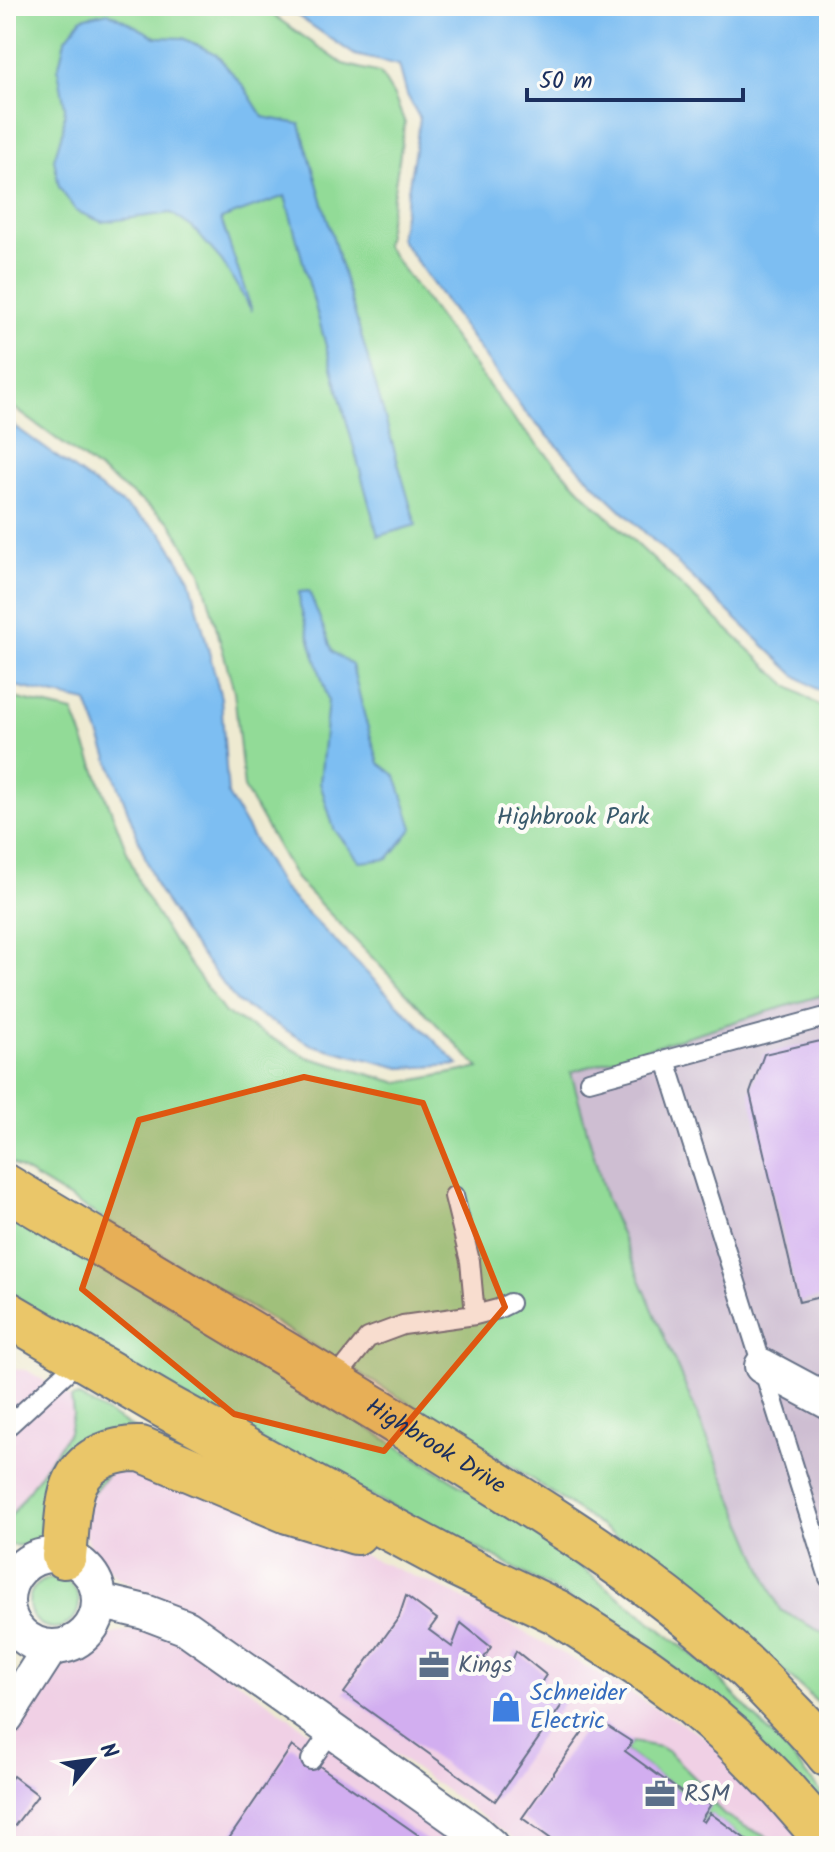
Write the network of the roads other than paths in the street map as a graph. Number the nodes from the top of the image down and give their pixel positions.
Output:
1 (829, 1016) edge
2 (666, 1060) junction
3 (589, 1081) dead end
4 (6, 1187) edge
5 (454, 1196) dead end
6 (510, 1303) dead end
7 (6, 1313) edge
8 (475, 1315) junction
9 (82, 1358) junction
10 (762, 1366) junction
11 (333, 1382) junction
12 (829, 1402) edge
13 (6, 1428) edge
14 (64, 1556) junction
15 (458, 1565) junction
16 (829, 1578) edge
17 (8, 1583) edge
18 (99, 1601) junction
19 (12, 1642) edge
20 (51, 1647) junction
21 (6, 1717) edge
22 (332, 1730) junction
23 (829, 1755) edge
24 (311, 1760) dead end
25 (829, 1842) edge
26 (491, 1846) edge

1 - 2 lane
2 - 3 lane
2 - 10 lane
4 - 11 main road, Highbrook Drive
5 - 8 lane
6 - 8 lane
7 - 9 main road
8 - 11 lane
9 - 13 lane
9 - 15 main road
10 - 12 street
10 - 16 lane
11 - 23 main road, Highbrook Drive
14 - 15 main road
14 - 17 street
14 - 18 street
15 - 25 main road
17 - 19 street
18 - 20 street
18 - 22 street
19 - 20 street
20 - 21 street
22 - 24 lane
22 - 26 street

